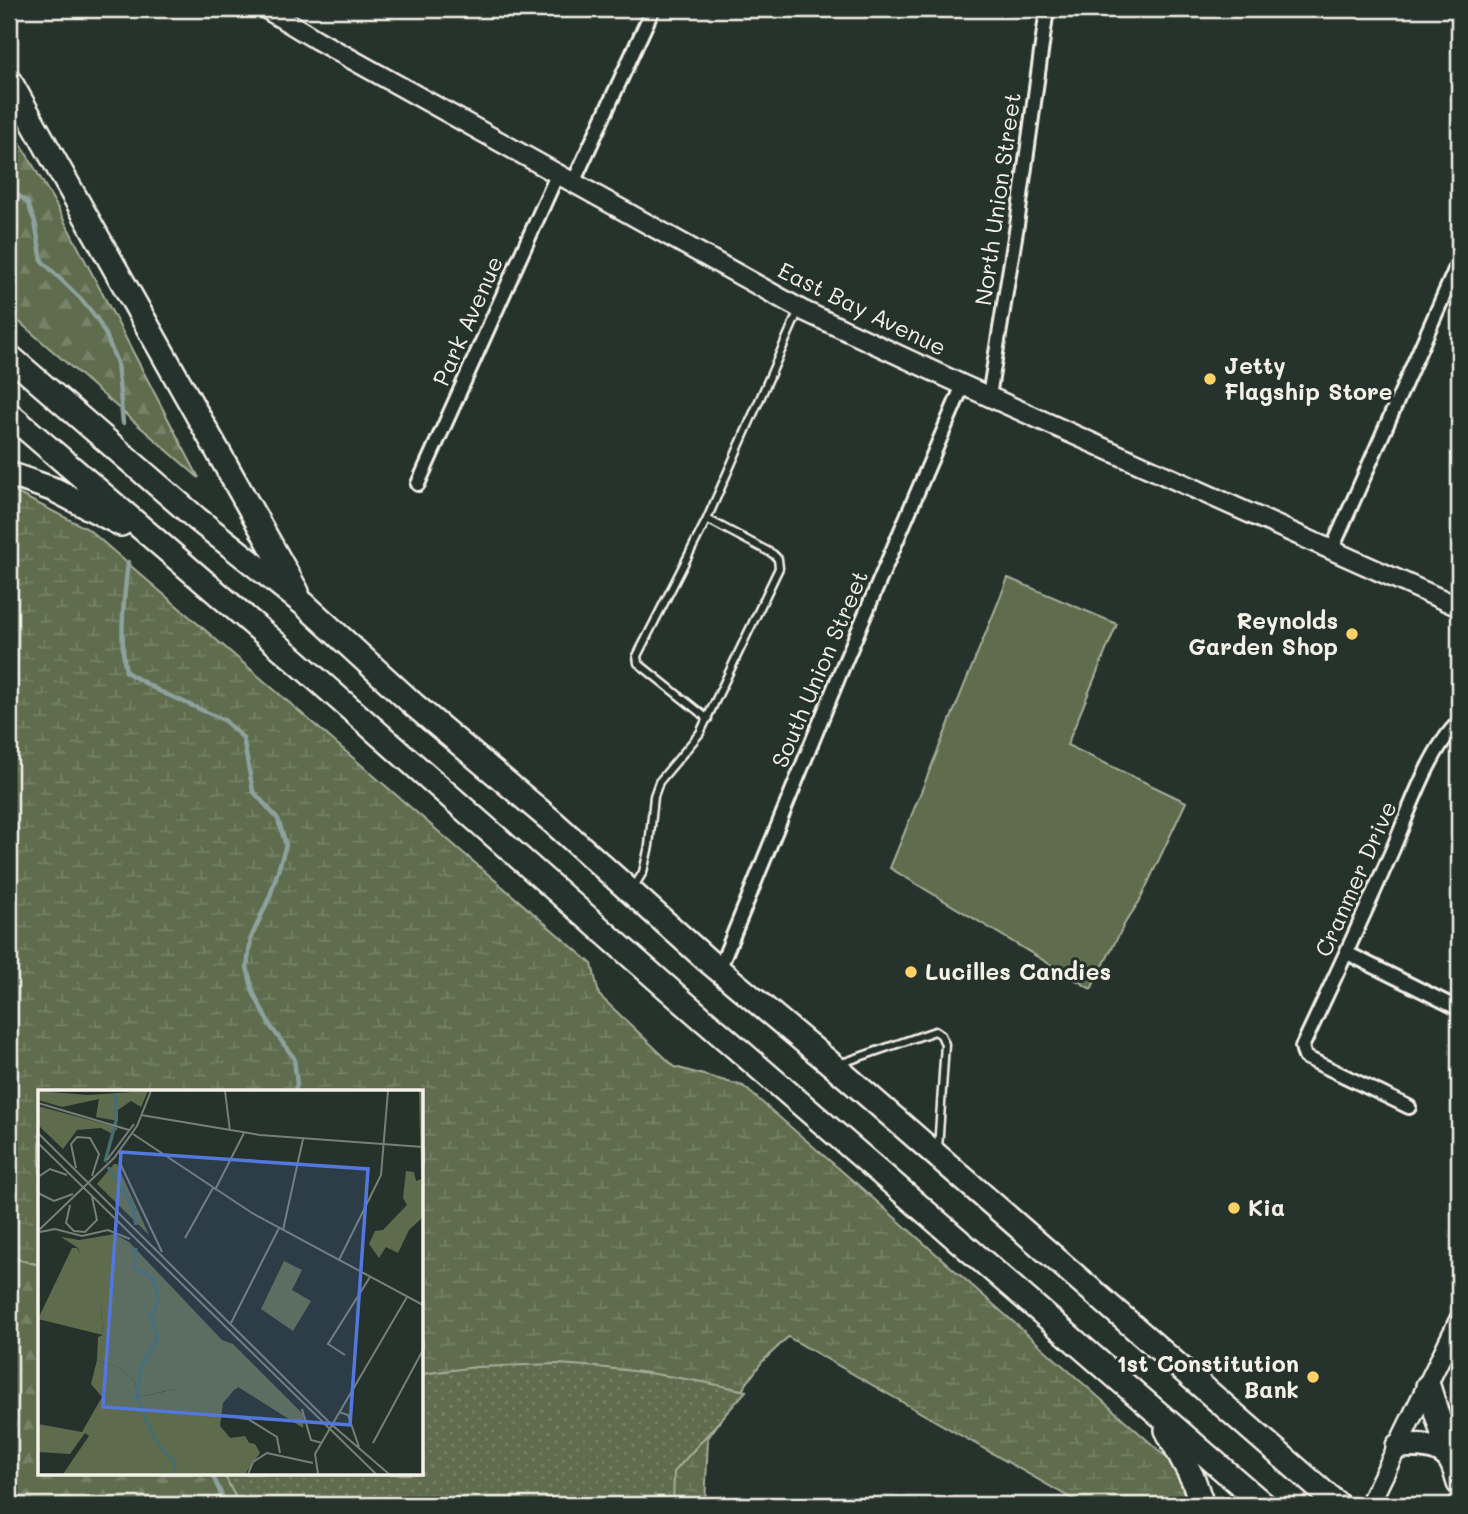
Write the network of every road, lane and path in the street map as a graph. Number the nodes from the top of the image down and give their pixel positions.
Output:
1 (266, 9) edge
2 (653, 9) edge
3 (1047, 9) edge
4 (9, 80) edge
5 (565, 179) junction
6 (1459, 261) edge
7 (799, 309) junction
8 (9, 356) edge
9 (963, 385) junction
10 (989, 396) junction
11 (9, 414) edge
12 (9, 474) edge
13 (418, 484) dead end
14 (707, 519) junction
15 (160, 544) junction
16 (1332, 549) junction
17 (304, 604) junction
18 (1459, 607) edge
19 (708, 719) junction
20 (1459, 722) edge
21 (632, 892) junction
22 (1347, 954) junction
23 (719, 970) junction
24 (1459, 1009) edge
25 (834, 1066) junction
26 (1409, 1107) dead end
27 (938, 1158) junction
28 (1459, 1320) edge
29 (1428, 1386) junction
30 (1158, 1415) junction
31 (1398, 1446) junction
32 (1451, 1459) junction
33 (1459, 1483) edge
34 (1202, 1505) edge
35 (1264, 1505) edge
36 (1338, 1505) edge
37 (1369, 1505) edge

1 - 5 street, East Bay Avenue
2 - 5 street, Park Avenue
3 - 10 street, North Union Street
4 - 17 highway
5 - 7 street, East Bay Avenue
5 - 13 street, Park Avenue
6 - 16 street
7 - 9 street, East Bay Avenue
7 - 14 lane
8 - 17 highway
9 - 10 street, East Bay Avenue
9 - 23 street, South Union Street
10 - 16 street, East Bay Avenue
11 - 15 highway
12 - 15 highway
14 - 19 lane
14 - 19 lane
15 - 30 highway
16 - 18 street, East Bay Avenue
17 - 21 highway
19 - 21 lane
20 - 22 street, Cranmer Drive
21 - 23 highway
22 - 24 street
22 - 26 street, Cranmer Drive
23 - 25 highway
25 - 27 highway
25 - 27 lane
27 - 36 highway
28 - 29 street
29 - 31 street
29 - 32 highway
30 - 34 highway
30 - 35 highway
31 - 32 highway
31 - 37 street
32 - 33 highway

